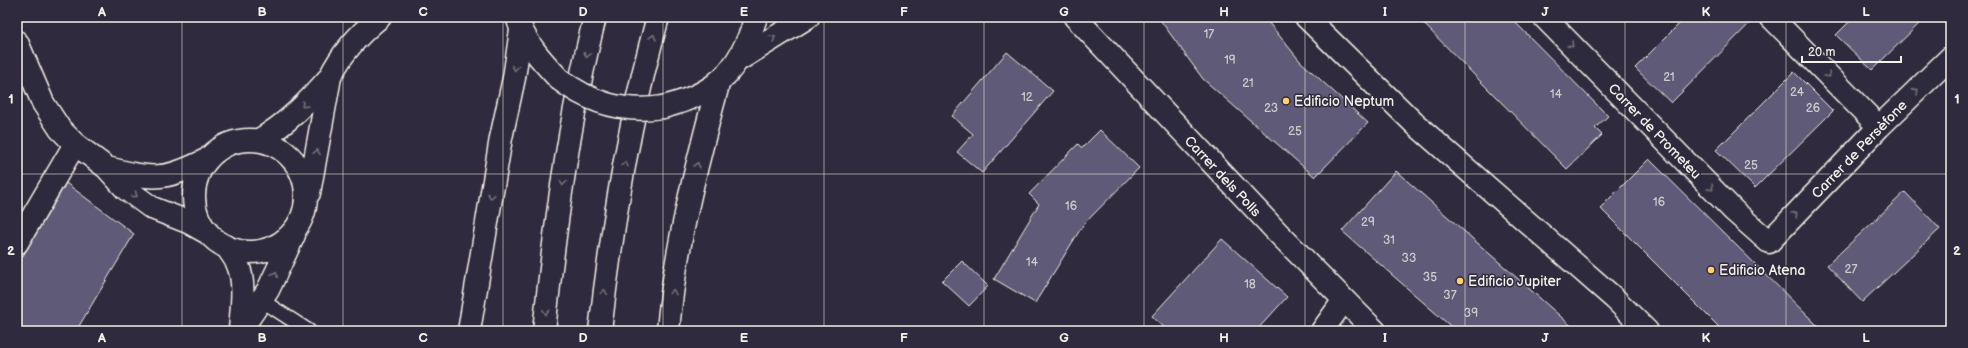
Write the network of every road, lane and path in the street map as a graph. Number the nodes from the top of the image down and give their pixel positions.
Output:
1 (380, 17) edge
2 (595, 17) edge
3 (658, 17) edge
4 (756, 17) edge
5 (808, 17) edge
6 (1075, 17) edge
7 (1306, 17) edge
8 (1544, 17) edge
9 (1771, 17) edge
10 (517, 20) edge
11 (17, 42) edge
12 (1951, 57) edge
13 (740, 59) junction
14 (330, 77) junction
15 (719, 81) junction
16 (1878, 127) junction
17 (259, 140) junction
18 (75, 144) junction
19 (206, 160) junction
20 (107, 168) junction
21 (306, 204) junction
22 (298, 227) junction
23 (206, 232) junction
24 (1769, 242) joint
25 (17, 243) edge
26 (226, 246) junction
27 (261, 300) junction
28 (1344, 300) junction
29 (240, 331) edge
30 (309, 331) edge
31 (469, 331) edge
32 (544, 331) edge
33 (600, 331) edge
34 (668, 331) edge
35 (1322, 331) edge
36 (1375, 331) edge
37 (1647, 331) edge

1 - 14 main road
2 -> 32 main road
33 -> 3 main road
4 - 13 main road
13 -> 5 main road
6 - 28 main road, Carrer dels Polls
7 - 37 main road
8 -> 24 main road, Carrer de Prometeu
9 -> 16 main road
10 - 15 main road, bridge
10 -> 31 main road
11 - 18 main road
16 -> 12 main road, Carrer de Persèfone
13 - 15 main road
14 -> 17 main road
21 -> 14 main road
34 -> 15 main road
24 -> 16 main road, Carrer de Persèfone
17 - 19 main road
17 - 21 main road
18 - 20 main road
18 - 25 main road
19 - 20 main road
19 - 23 main road
20 -> 23 main road
21 - 22 main road
22 - 26 main road
27 -> 22 main road
23 - 26 main road
26 - 29 main road
27 - 29 main road
27 - 30 lane
28 - 35 main road
28 - 36 main road, Carrer dels Polls

